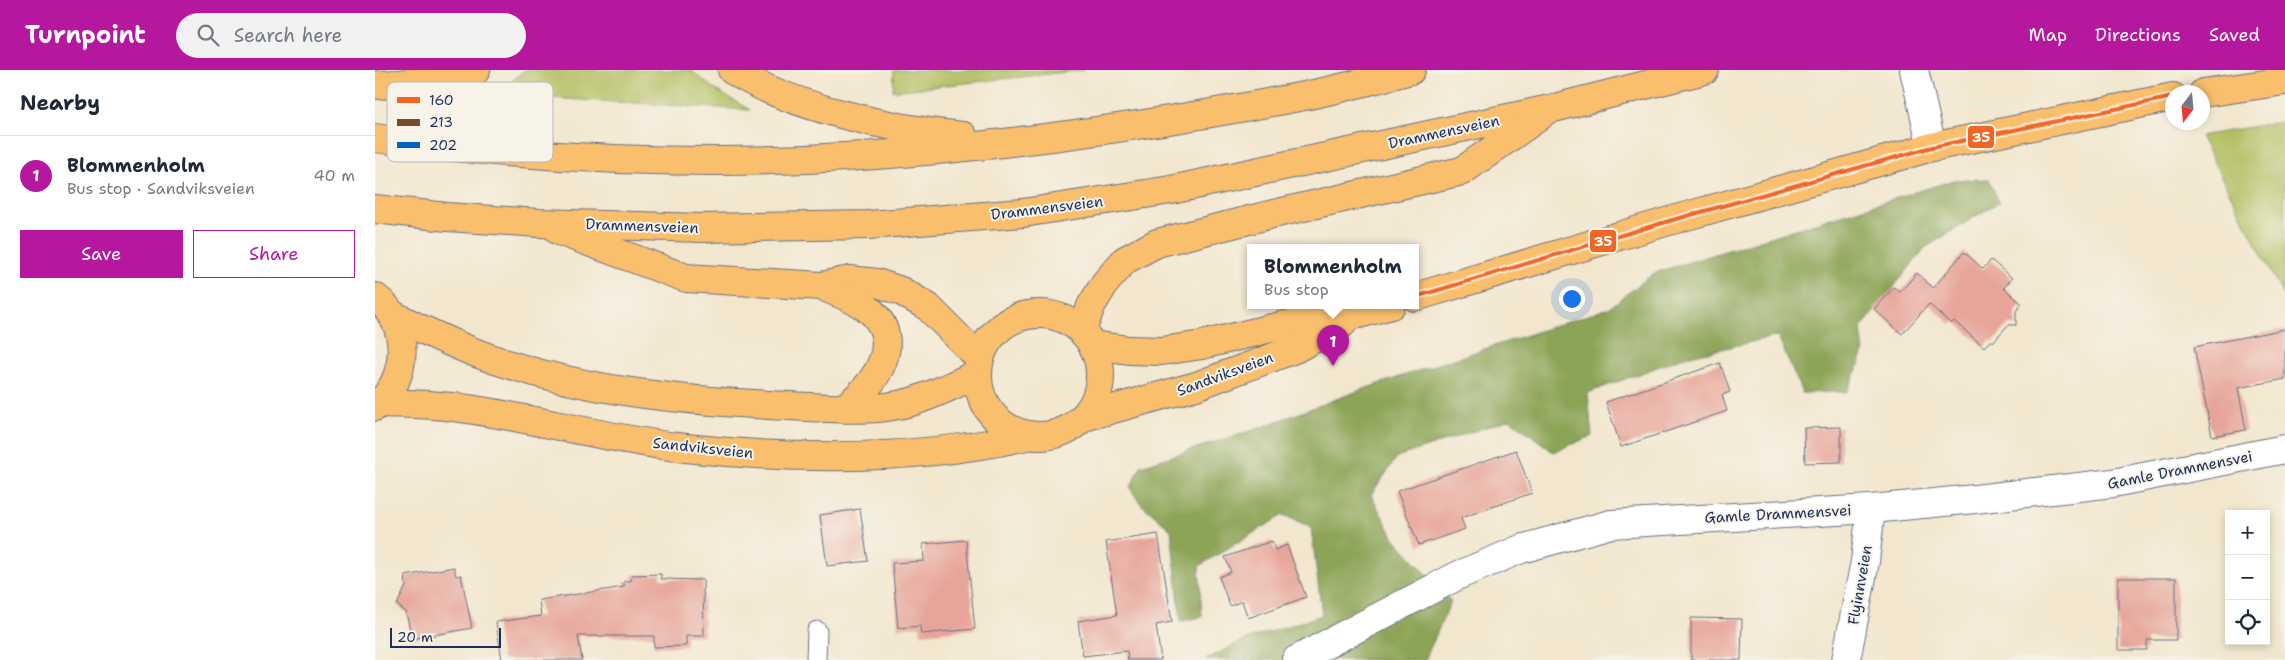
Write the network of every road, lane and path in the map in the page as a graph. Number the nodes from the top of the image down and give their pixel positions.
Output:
1 (476, 70) edge
2 (732, 70) edge
3 (1411, 70) edge
4 (1705, 70) edge
5 (1914, 70) edge
6 (2285, 80) edge
7 (418, 82) edge
8 (2210, 92) edge
9 (2165, 99) edge
10 (1550, 110) junction
11 (1014, 141) junction
12 (1932, 147) junction
13 (553, 156) edge
14 (375, 209) edge
15 (539, 223) junction
16 (822, 286) junction
17 (1419, 297) edge
18 (383, 306) edge
19 (1377, 309) edge
20 (1359, 314) junction
21 (1087, 338) junction
22 (978, 366) junction
23 (378, 405) edge
24 (844, 408) junction
25 (1084, 417) junction
26 (1027, 436) junction
27 (2285, 449) edge
28 (1871, 509) junction
29 (817, 631) dead end
30 (816, 660) edge
31 (1295, 660) edge
32 (1846, 660) edge

1 - 7 main road
2 - 11 main road
3 - 11 main road
4 - 10 main road, Drammensveien
5 - 12 street
6 - 8 main road
9 - 12 main road
10 - 15 main road, Drammensveien
10 - 21 main road
11 - 13 main road
12 - 17 main road
14 - 15 main road, Drammensveien
15 - 16 main road
16 - 22 main road
16 - 24 main road
18 - 23 main road
18 - 24 main road
19 - 20 main road, Sandviksveien
20 - 21 main road, Sandviksveien
20 - 25 main road, Sandviksveien
21 - 22 main road
21 - 25 main road
22 - 24 main road
22 - 26 main road
23 - 26 main road, Sandviksveien
25 - 26 main road
27 - 28 street, Gamle Drammensvei
28 - 31 street, Gamle Drammensvei
28 - 32 street, Flyinnveien
29 - 30 lane

